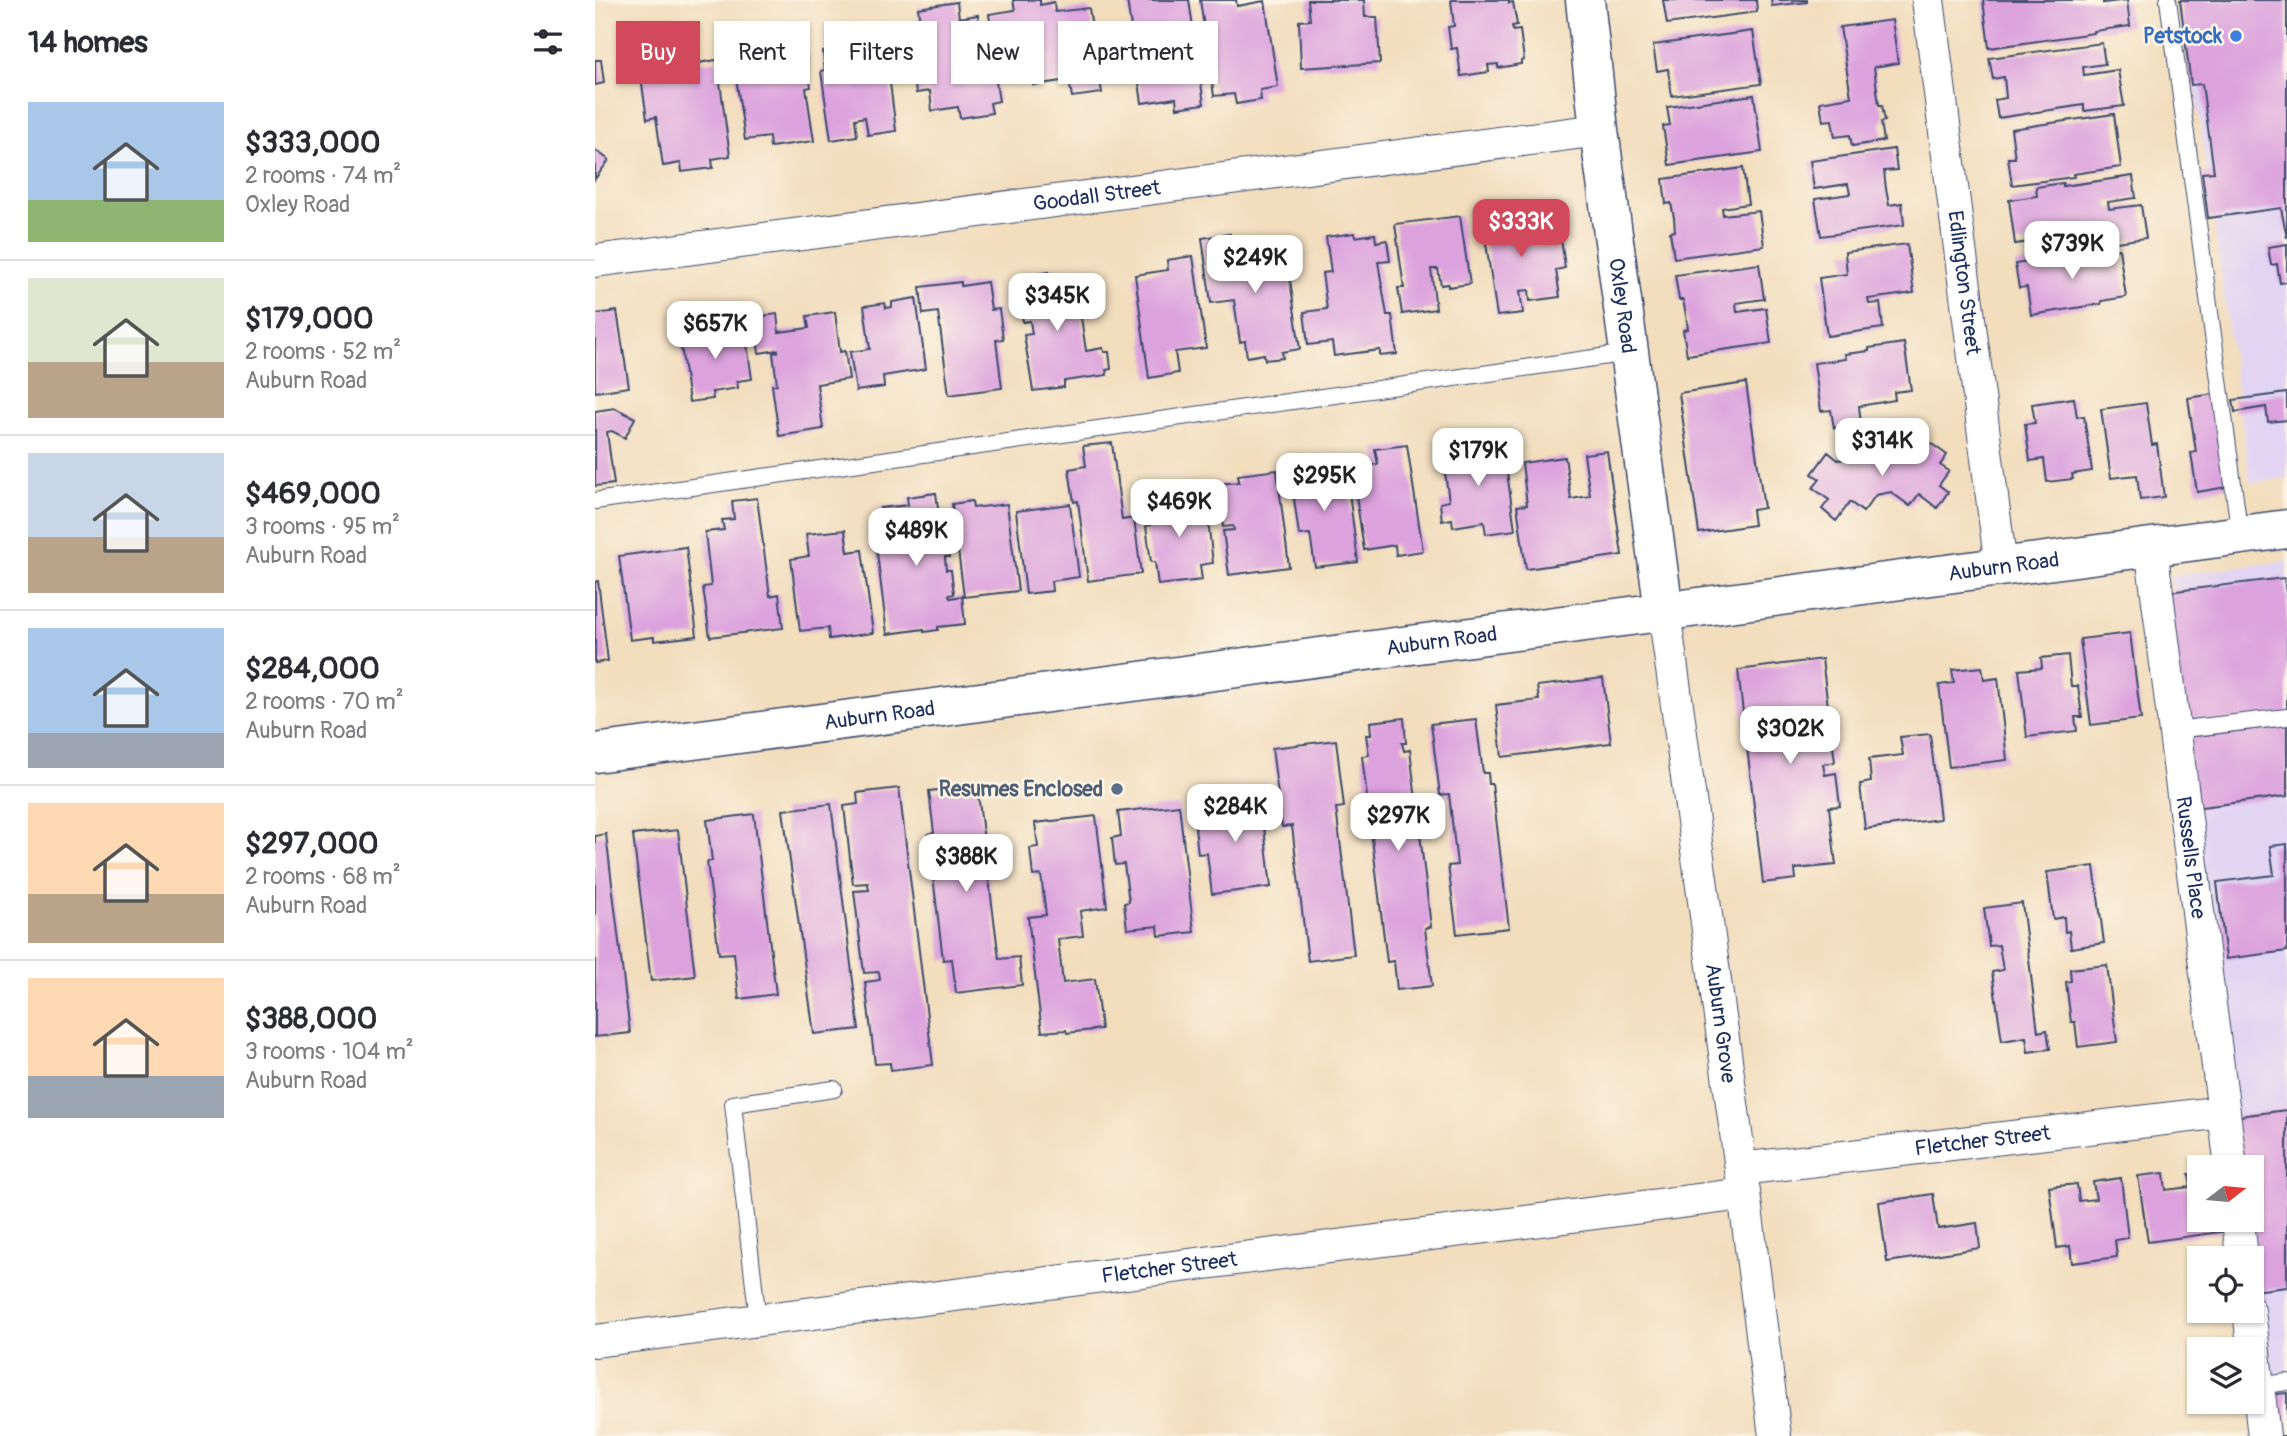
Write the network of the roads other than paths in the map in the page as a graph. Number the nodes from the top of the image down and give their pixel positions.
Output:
1 (1585, 0) edge
2 (1928, 0) edge
3 (2168, 0) edge
4 (1599, 130) junction
5 (595, 261) edge
6 (1629, 353) junction
7 (595, 501) edge
8 (2287, 530) edge
9 (2240, 536) junction
10 (2151, 547) junction
11 (2001, 567) junction
12 (1664, 611) junction
13 (2287, 717) edge
14 (2175, 730) junction
15 (595, 753) edge
16 (834, 1088) dead end
17 (2224, 1112) junction
18 (2229, 1155) edge
19 (1743, 1182) junction
20 (758, 1320) junction
21 (2253, 1323) edge
22 (595, 1341) edge
23 (2272, 1384) edge
24 (1775, 1436) edge
25 (2264, 1436) edge

1 - 4 main road, Oxley Road
2 - 11 street, Edlington Street
3 - 9 lane
4 - 5 street, Goodall Street
4 - 6 main road, Oxley Road
6 - 7 lane
6 - 12 main road, Oxley Road
8 - 9 main road, Auburn Road
9 - 10 main road, Auburn Road
10 - 11 main road, Auburn Road
10 - 14 street, Russells Place
11 - 12 main road, Auburn Road
12 - 15 main road, Auburn Road
12 - 19 street, Auburn Grove
13 - 14 lane
14 - 17 street, Russells Place
16 - 20 lane
17 - 18 street, Russells Place
17 - 19 street, Fletcher Street
19 - 20 street, Fletcher Street
19 - 24 street, Auburn Grove
20 - 22 street, Fletcher Street
21 - 23 street
23 - 25 street

